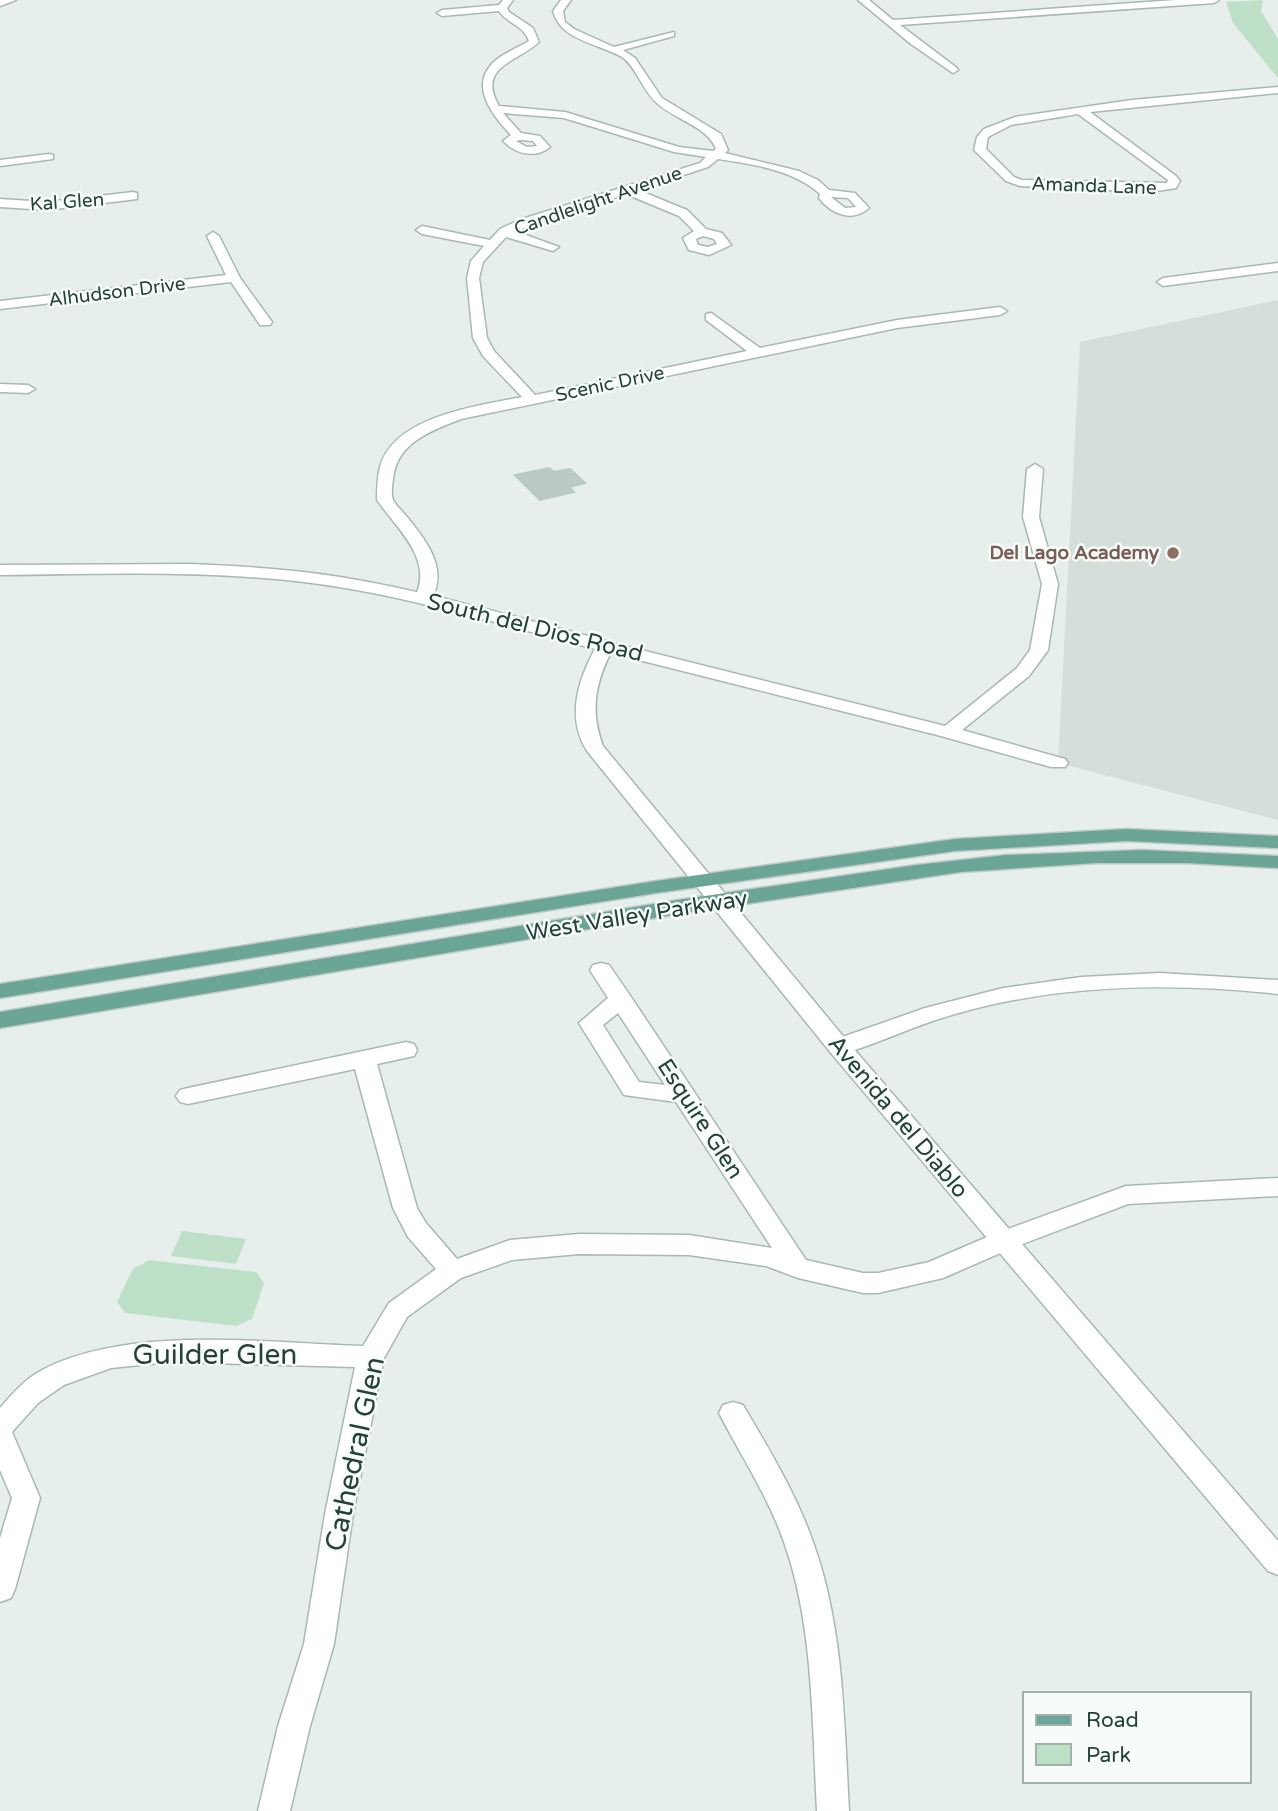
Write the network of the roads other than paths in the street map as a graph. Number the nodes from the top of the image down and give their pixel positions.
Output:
1 (11, 0) edge
2 (566, 0) edge
3 (863, 0) edge
4 (1214, 0) edge
5 (0, 3) edge
6 (505, 4) edge
7 (442, 13) dead end
8 (891, 23) junction
9 (671, 34) dead end
10 (617, 50) junction
11 (953, 70) dead end
12 (1278, 90) edge
13 (494, 110) junction
14 (1080, 110) junction
15 (518, 136) dead end
16 (718, 155) junction
17 (49, 157) dead end
18 (0, 163) edge
19 (625, 189) junction
20 (826, 194) dead end
21 (133, 196) dead end
22 (0, 204) edge
23 (422, 230) dead end
24 (504, 232) junction
25 (702, 232) dead end
26 (213, 236) dead end
27 (493, 244) junction
28 (553, 247) dead end
29 (1278, 267) edge
30 (234, 278) junction
31 (1163, 282) dead end
32 (0, 305) edge
33 (1000, 311) dead end
34 (711, 317) dead end
35 (265, 322) dead end
36 (758, 353) junction
37 (0, 388) edge
38 (28, 388) dead end
39 (532, 400) junction
40 (1035, 469) dead end
41 (0, 570) edge
42 (423, 599) junction
43 (606, 646) junction
44 (948, 732) junction
45 (1058, 763) dead end
46 (1278, 842) edge
47 (1278, 862) edge
48 (702, 881) junction
49 (719, 903) junction
50 (601, 970) dead end
51 (1278, 987) edge
52 (0, 991) edge
53 (621, 999) junction
54 (0, 1020) edge
55 (839, 1047) junction
56 (406, 1050) dead end
57 (364, 1059) junction
58 (684, 1095) junction
59 (188, 1096) dead end
60 (1278, 1187) edge
61 (1003, 1241) junction
62 (798, 1268) junction
63 (453, 1270) junction
64 (371, 1357) junction
65 (733, 1413) dead end
66 (0, 1427) edge
67 (0, 1436) edge
68 (1278, 1562) edge
69 (0, 1589) edge
70 (274, 1811) edge
71 (833, 1811) edge

1 - 5 street
2 - 10 street
3 - 8 street
4 - 8 street
6 - 7 street
6 - 13 street
8 - 11 street
9 - 10 street
10 - 16 street
12 - 14 street, Amanda Lane
13 - 15 street
13 - 16 street
14 - 14 street, Amanda Lane
16 - 19 street, Candlelight Avenue
16 - 20 street
17 - 18 street
19 - 24 street, Candlelight Avenue
19 - 25 street
21 - 22 street, Kal Glen
23 - 27 street
24 - 27 street, Candlelight Avenue
24 - 28 street
26 - 30 street
27 - 39 street, Candlelight Avenue
29 - 31 street
30 - 32 street, Alhudson Drive
30 - 35 street
33 - 36 street, Scenic Drive
34 - 36 street
36 - 39 street, Scenic Drive
37 - 38 street
39 - 42 street, Scenic Drive
40 - 44 street
41 - 42 street, South del Dios Road
42 - 43 street, South del Dios Road
43 - 44 street, South del Dios Road
43 - 48 street, Avenida del Diablo
44 - 45 street, South del Dios Road
46 - 48 main road, West Valley Parkway
47 - 49 main road, West Valley Parkway
48 - 49 street, Avenida del Diablo
48 - 52 main road, West Valley Parkway
49 - 54 main road, West Valley Parkway
49 - 55 street, Avenida del Diablo
50 - 53 street, Esquire Glen
51 - 55 street
53 - 58 street, Esquire Glen
53 - 58 street
55 - 61 street, Avenida del Diablo
56 - 57 street
57 - 59 street
57 - 63 street
58 - 62 street, Esquire Glen
60 - 61 street, Cathedral Glen
61 - 62 street, Cathedral Glen
61 - 68 street, Avenida del Diablo
62 - 63 street, Cathedral Glen
63 - 64 street, Cathedral Glen
64 - 66 street, Guilder Glen
64 - 70 street, Cathedral Glen
65 - 71 street
67 - 69 street

